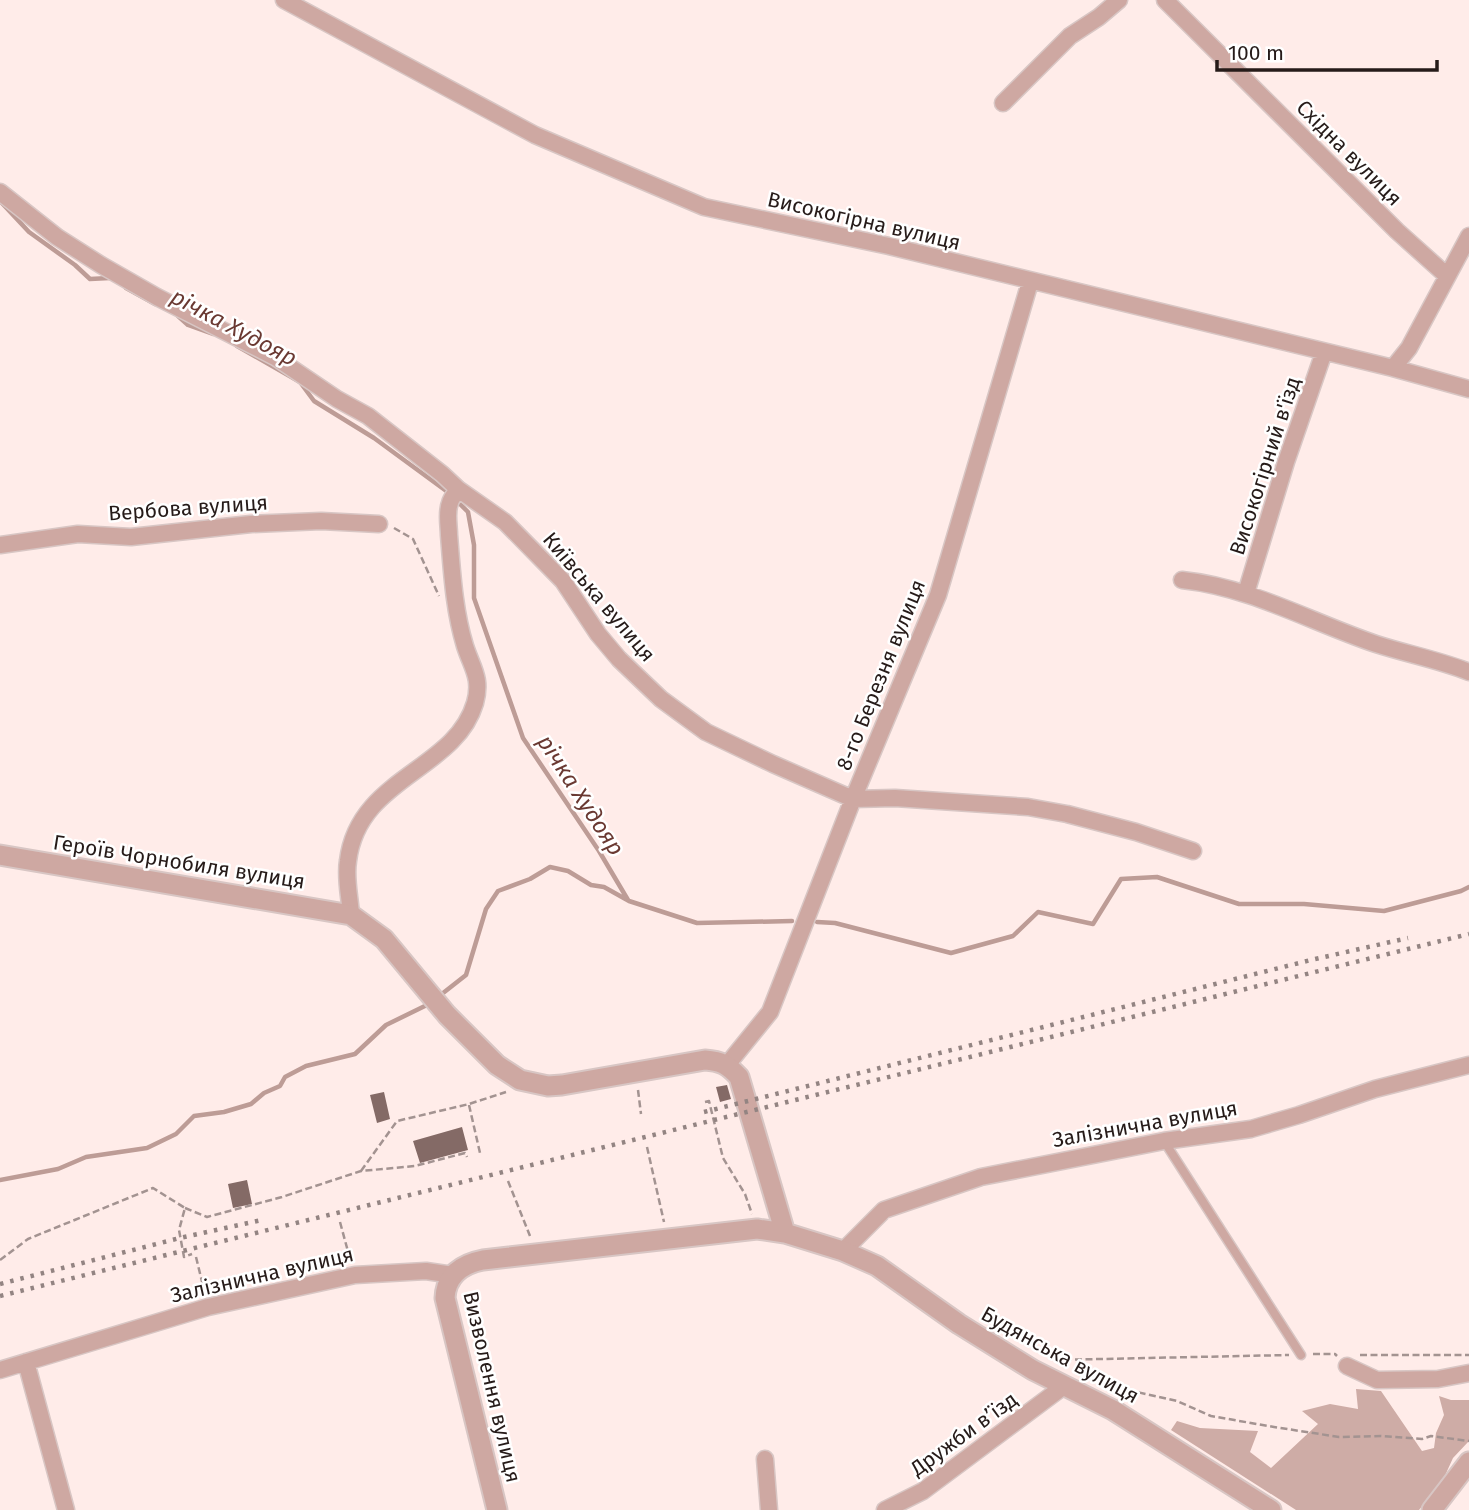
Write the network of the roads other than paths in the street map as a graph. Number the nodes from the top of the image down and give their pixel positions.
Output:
1 (284, 0) edge
2 (1119, 0) edge
3 (1165, 0) edge
4 (1003, 103) dead end
5 (0, 192) edge
6 (1469, 236) edge
7 (1447, 275) junction
8 (1030, 282) junction
9 (1324, 352) junction
10 (1393, 368) junction
11 (1469, 389) edge
12 (458, 489) junction
13 (379, 524) road end
14 (0, 545) edge
15 (1182, 580) dead end
16 (1246, 593) junction
17 (1469, 672) edge
18 (853, 799) junction
19 (1194, 851) dead end
20 (0, 855) edge
21 (351, 915) junction
22 (727, 1065) junction
23 (1469, 1065) edge
24 (1164, 1141) junction
25 (785, 1233) junction
26 (843, 1251) junction
27 (453, 1275) junction
28 (1301, 1355) road end
29 (26, 1362) junction
30 (1347, 1366) road end
31 (0, 1370) edge
32 (1469, 1373) edge
33 (1070, 1379) junction
34 (765, 1459) dead end
35 (1469, 1462) edge
36 (923, 1492) junction
37 (66, 1510) edge
38 (497, 1510) edge
39 (769, 1510) edge
40 (885, 1510) edge
41 (922, 1510) edge
42 (1271, 1510) edge
43 (1432, 1510) edge

1 - 8 street, Високогірна вулиця
2 - 4 street
3 - 7 street, Східна вулиця
5 - 12 street, Київська вулиця
6 - 7 street
7 - 10 street
8 - 9 street, Високогірна вулиця
8 - 18 street, 8-го Березня вулиця
9 - 10 street, Високогірна вулиця
9 - 16 street, Високогірний в'їзд
10 - 11 street, Високогірна вулиця
12 - 18 street, Київська вулиця
12 - 21 street
13 - 14 street, Вербова вулиця
15 - 16 street
16 - 17 street
18 - 19 street, Київська вулиця
18 - 22 street, 8-го Березня вулиця
20 - 21 street, Героїв Чорнобиля вулиця
21 - 22 street, Героїв Чорнобиля вулиця
22 - 25 street
23 - 24 street, Залізнична вулиця
24 - 26 street, Залізнична вулиця
24 - 28 lane
25 - 26 street, Будянська вулиця
25 - 27 street
26 - 33 street, Будянська вулиця
27 - 29 street, Залізнична вулиця
27 - 38 street, Визволення вулиця
29 - 31 street, Залізнична вулиця
29 - 37 street
30 - 32 street
33 - 36 street, Дружби в’їзд
33 - 42 street, Будянська вулиця
34 - 39 street
35 - 43 street
36 - 40 street, Дружби в’їзд
36 - 41 street

